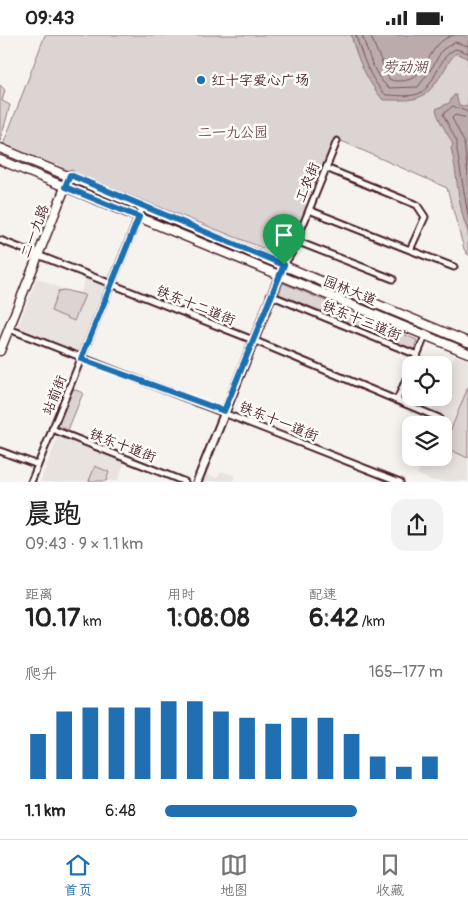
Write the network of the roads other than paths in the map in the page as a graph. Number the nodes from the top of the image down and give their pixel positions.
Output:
1 (337, 141) dead end
2 (0, 148) edge
3 (0, 160) edge
4 (326, 168) junction
5 (70, 175) junction
6 (65, 187) junction
7 (143, 206) junction
8 (309, 210) junction
9 (139, 217) junction
10 (0, 240) edge
11 (296, 241) junction
12 (410, 250) junction
13 (39, 254) junction
14 (284, 265) junction
15 (454, 267) dead end
16 (275, 273) junction
17 (393, 279) dead end
18 (112, 284) junction
19 (270, 295) junction
20 (9, 329) junction
21 (426, 334) junction
22 (253, 339) junction
23 (468, 341) edge
24 (0, 351) edge
25 (468, 353) edge
26 (417, 355) joint
27 (81, 359) junction
28 (402, 391) edge
29 (398, 400) junction
30 (224, 411) junction
31 (434, 416) edge
32 (52, 429) junction
33 (0, 451) edge
34 (38, 465) junction
35 (31, 481) edge
36 (185, 481) edge
37 (197, 481) edge
38 (400, 481) edge

1 - 4 street, 工农街
2 - 5 main road
3 - 6 main road, 园林大道
4 - 8 street, 工农街
4 - 12 street
5 - 6 main road, 二一九路
5 - 7 main road
6 - 9 main road, 园林大道
6 - 13 main road, 二一九路
7 - 9 street, 站前街
7 - 14 main road
8 - 11 street, 工农街
8 - 12 street
9 - 16 main road, 园林大道
9 - 18 street, 站前街
10 - 13 street, 铁东十二道街
11 - 14 street, 工农街
11 - 17 street
12 - 15 street
13 - 18 street, 铁东十二道街
13 - 20 main road, 二一九路
14 - 16 street, 工农街
14 - 23 main road
16 - 19 street, 工农街
16 - 21 main road, 园林大道
18 - 22 street, 铁东十二道街
18 - 27 street, 站前街
19 - 22 street, 工农街
19 - 26 street, 铁东十三道街
20 - 24 main road, 二一九路
20 - 27 street, 铁东十一道街
21 - 25 main road, 园林大道
21 - 26 street
22 - 29 street, 铁东十二道街
22 - 30 street, 工农街
27 - 30 street, 铁东十一道街
27 - 32 street, 站前街
28 - 29 street
29 - 31 street, 铁东十二道街
30 - 37 street, 工农街
30 - 38 street, 铁东十一道街
32 - 34 street, 站前街
32 - 36 street, 铁东十道街
33 - 34 street
34 - 35 street, 站前街

